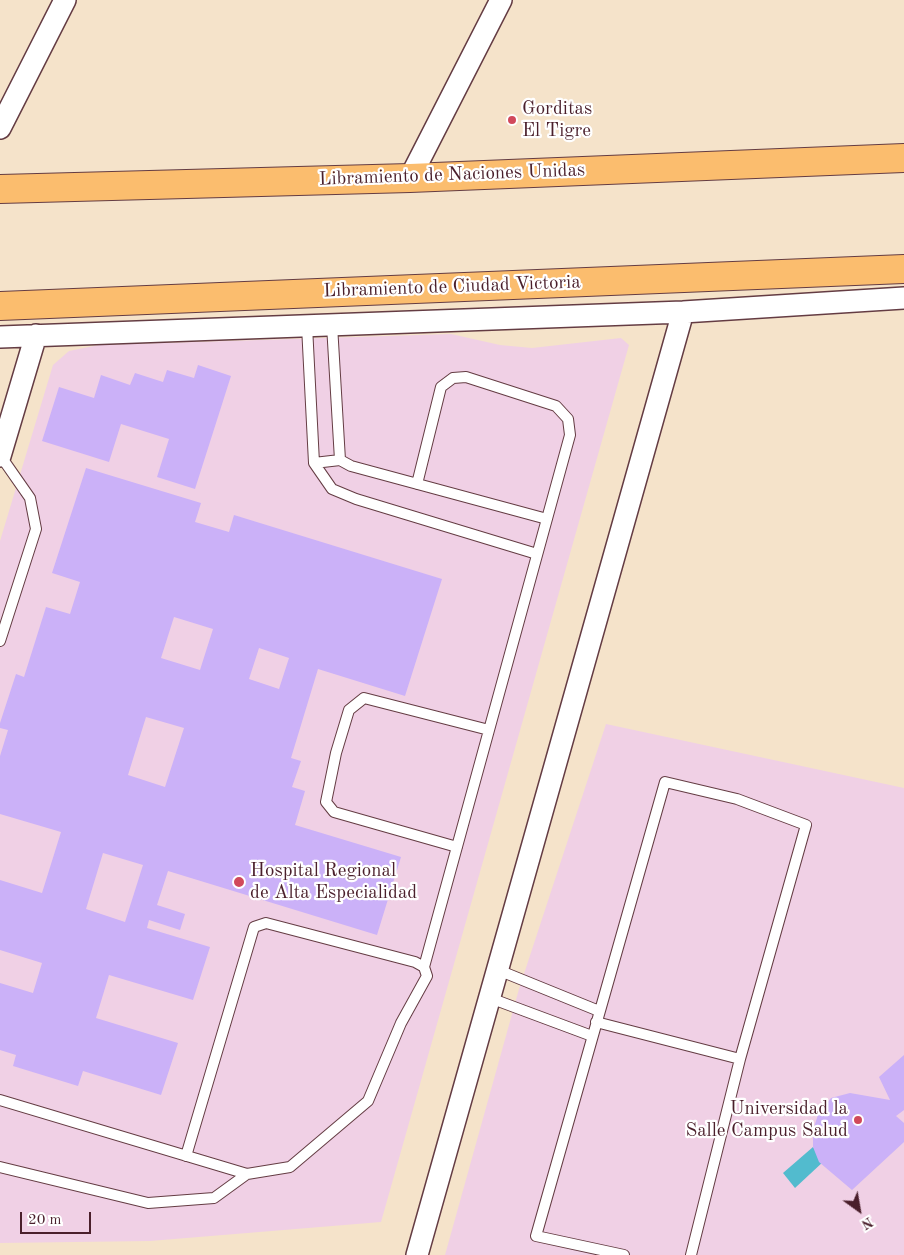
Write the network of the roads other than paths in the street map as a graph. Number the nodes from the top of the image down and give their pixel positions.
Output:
1 (64, 0) edge
2 (501, 0) edge
3 (0, 128) edge
4 (904, 158) edge
5 (410, 178) junction
6 (0, 189) edge
7 (904, 269) edge
8 (904, 298) edge
9 (0, 306) edge
10 (683, 312) junction
11 (332, 324) junction
12 (307, 326) junction
13 (36, 335) junction
14 (0, 337) edge
15 (0, 456) edge
16 (340, 460) junction
17 (314, 463) junction
18 (417, 484) junction
19 (547, 519) junction
20 (537, 554) junction
21 (0, 641) edge
22 (489, 730) junction
23 (457, 846) junction
24 (424, 967) junction
25 (498, 970) junction
26 (490, 998) junction
27 (599, 1011) junction
28 (596, 1022) junction
29 (592, 1036) junction
30 (740, 1059) junction
31 (0, 1100) edge
32 (186, 1156) junction
33 (0, 1167) edge
34 (247, 1174) junction
35 (417, 1255) edge
36 (624, 1255) edge
37 (690, 1255) edge

1 - 3 street
2 - 5 street
4 - 5 highway, Libramiento de Naciones Unidas
5 - 6 highway, Libramiento de Naciones Unidas
7 - 9 highway, Libramiento de Ciudad Victoria
8 - 10 street
10 - 11 street
10 - 25 street
11 - 12 street
11 - 16 lane
12 - 13 street
12 - 17 lane
13 - 14 street
13 - 15 street
15 - 21 lane
16 - 17 lane
16 - 18 lane
17 - 20 lane
18 - 19 lane
18 - 19 lane
19 - 20 lane
20 - 22 lane
22 - 23 lane
22 - 23 lane
23 - 24 lane
24 - 32 lane
24 - 34 lane
25 - 26 street
25 - 27 lane
26 - 29 lane
26 - 35 street
27 - 28 lane
27 - 30 lane
28 - 29 lane
28 - 30 lane
29 - 36 lane
30 - 37 lane
31 - 32 lane
32 - 34 lane
33 - 34 lane

